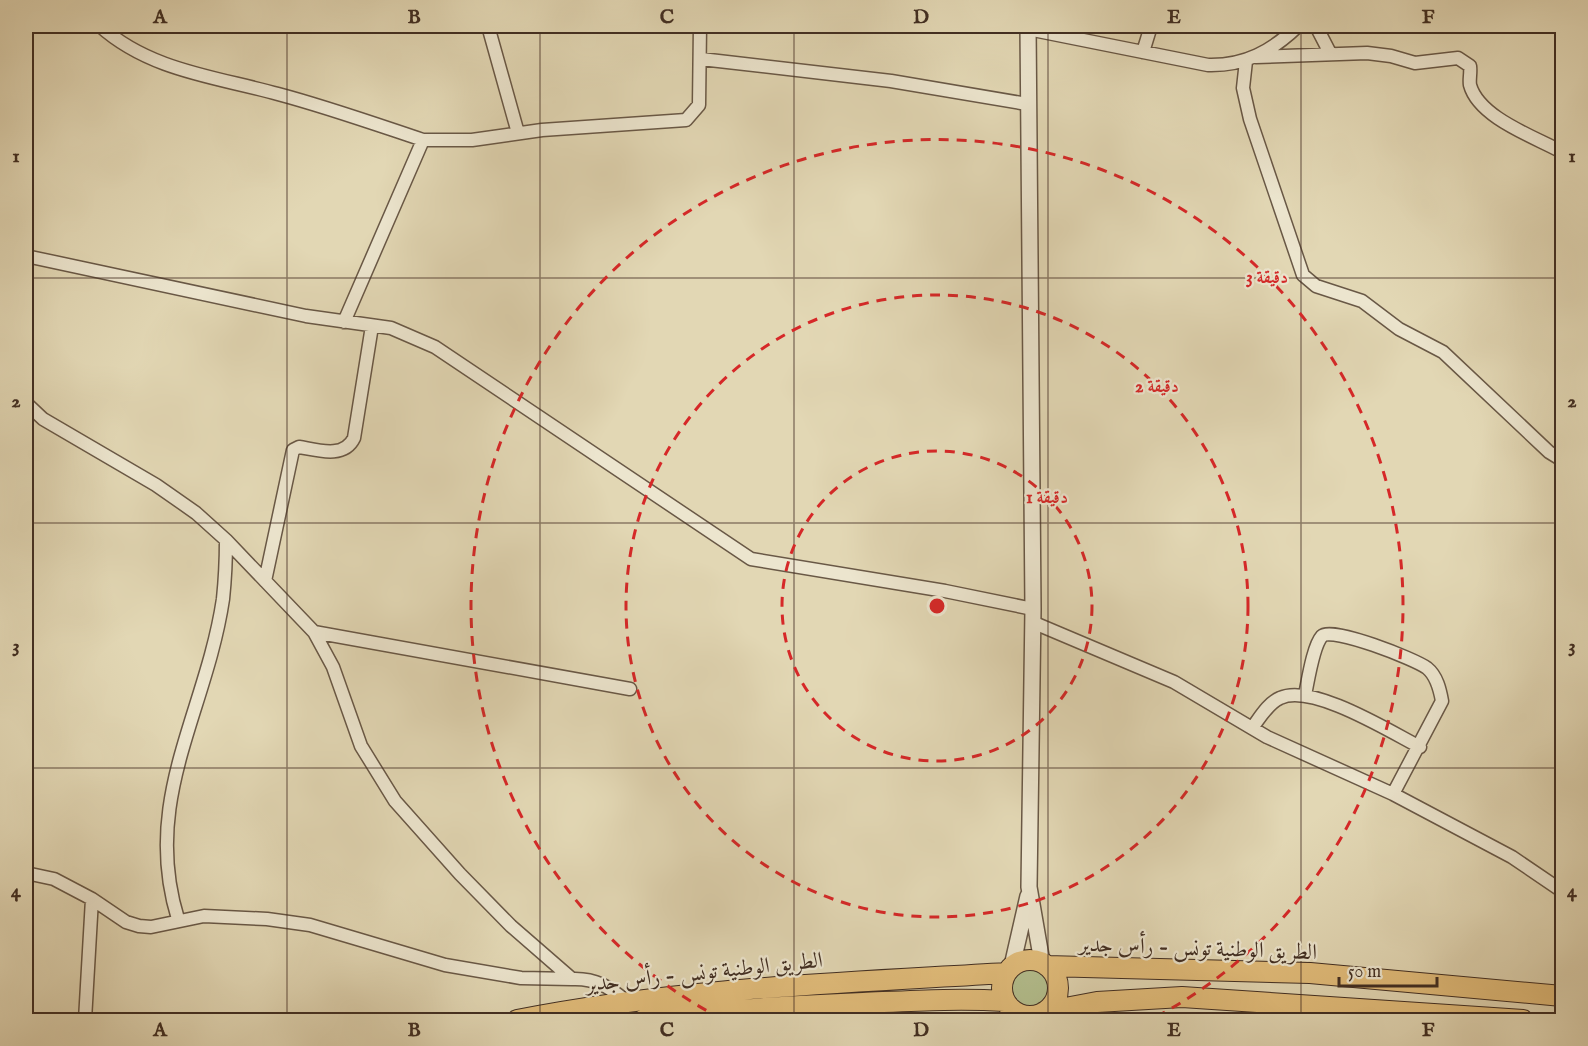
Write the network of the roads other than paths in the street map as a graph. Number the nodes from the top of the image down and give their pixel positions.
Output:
1 (100, 26) edge
2 (488, 26) edge
3 (700, 26) edge
4 (1151, 26) edge
5 (1298, 26) edge
6 (1316, 26) edge
7 (1028, 27) edge
8 (1143, 52) junction
9 (1329, 53) junction
10 (701, 59) junction
11 (1251, 59) junction
12 (1027, 104) junction
13 (518, 133) junction
14 (423, 140) junction
15 (1563, 152) edge
16 (26, 255) edge
17 (344, 322) junction
18 (372, 326) junction
19 (26, 403) edge
20 (1563, 460) edge
21 (226, 540) junction
22 (265, 581) junction
23 (1033, 616) junction
24 (314, 632) junction
25 (630, 689) dead end
26 (1305, 695) junction
27 (1252, 728) junction
28 (1420, 747) junction
29 (1394, 794) junction
30 (26, 873) edge
31 (1029, 887) junction
32 (1563, 891) edge
33 (92, 899) junction
34 (178, 920) junction
35 (1045, 964) junction
36 (1009, 969) junction
37 (573, 979) junction
38 (1563, 996) edge
39 (626, 1001) junction
40 (1009, 1010) edge
41 (1040, 1016) edge
42 (26, 1020) edge
43 (34, 1020) edge
44 (85, 1020) edge
45 (517, 1020) edge
46 (643, 1020) edge
47 (1523, 1020) edge

1 - 14 street
2 - 13 street
3 - 10 street
4 - 8 street
5 - 11 street
6 - 9 street
7 - 8 street
7 - 12 street
8 - 11 street
9 - 11 street
9 - 15 street
10 - 12 street
10 - 13 street
11 - 20 street
12 - 23 street
13 - 14 street
14 - 17 street
16 - 17 street
17 - 18 street
18 - 22 street
18 - 23 street
19 - 21 street
21 - 22 street
21 - 34 street
22 - 24 street
23 - 27 street
23 - 31 street
24 - 25 street
24 - 37 street
26 - 27 street
26 - 28 street
26 - 28 street
27 - 29 street
28 - 29 street
29 - 32 street
30 - 33 street
31 - 35 street
31 - 36 street
33 - 34 street
33 - 44 street
34 - 37 street
35 - 36 highway
35 - 38 highway, الطريق الوطنية تونس - رأس جدير
35 - 41 highway
36 - 39 highway, الطريق الوطنية تونس - رأس جدير
36 - 40 highway
37 - 39 street
39 - 45 highway, الطريق الوطنية تونس - رأس جدير
40 - 41 highway
40 - 46 highway, الطريق الوطنية تونس - رأس جدير
41 - 47 highway
42 - 43 street

